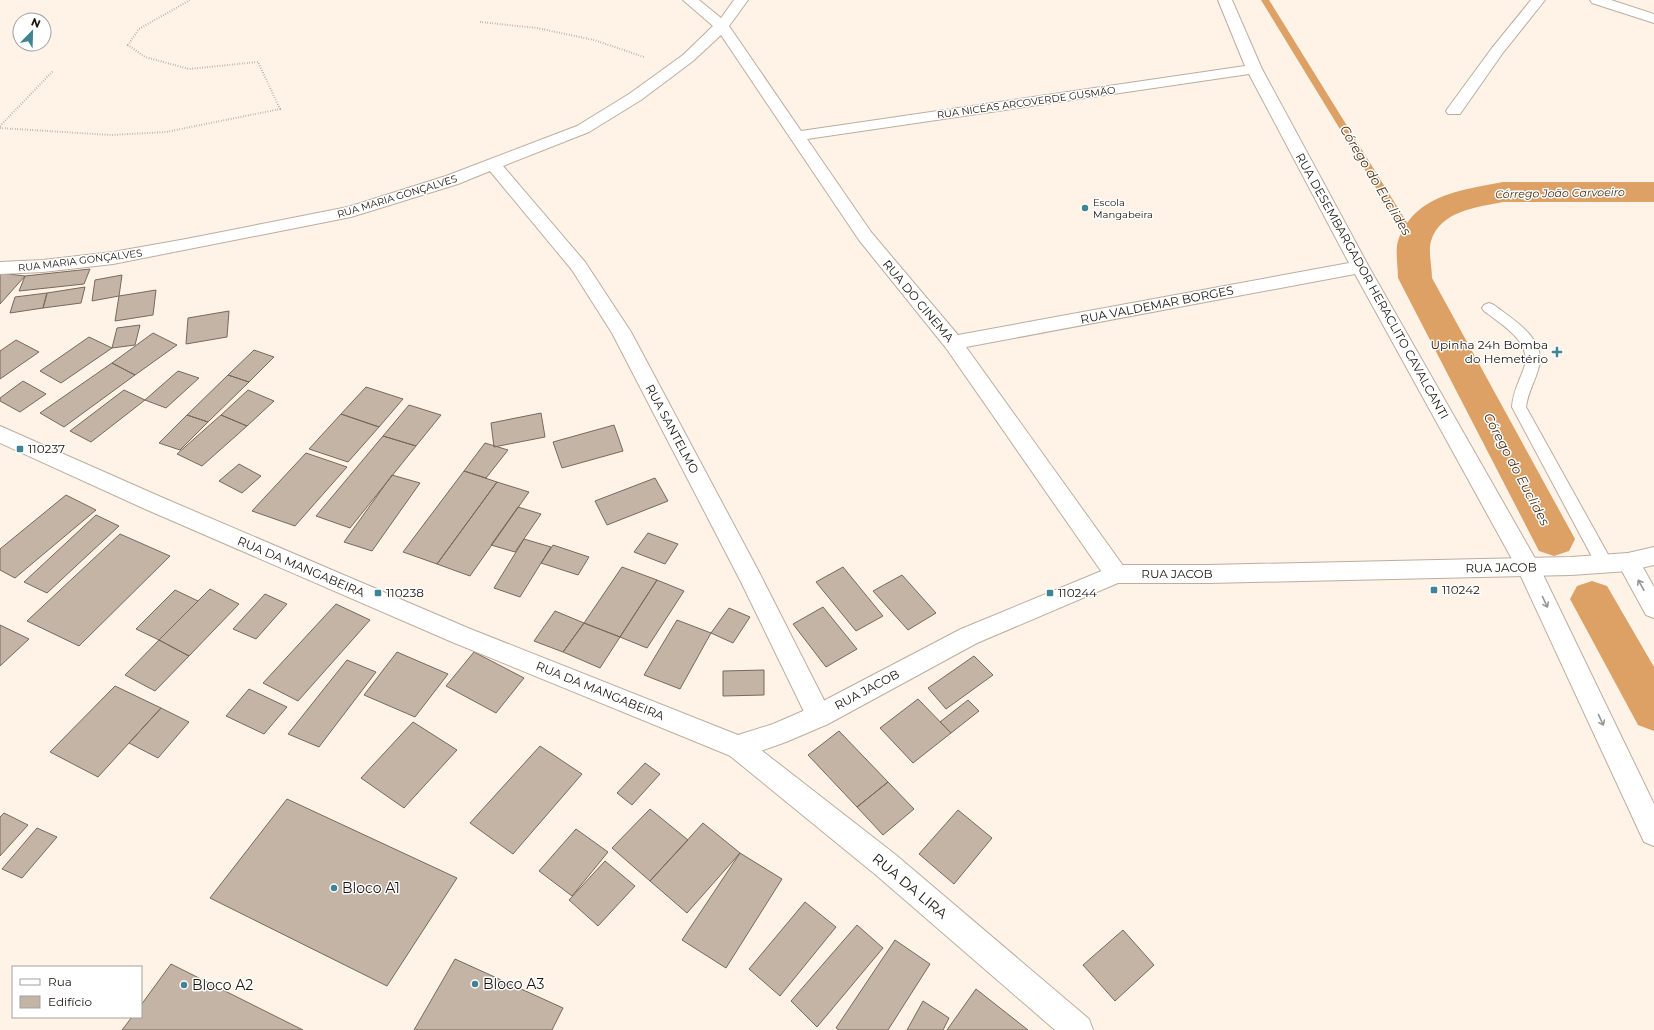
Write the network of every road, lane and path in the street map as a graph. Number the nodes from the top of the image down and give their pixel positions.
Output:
1 (190, 0) edge
2 (690, 0) edge
3 (741, 0) edge
4 (1225, 0) edge
5 (1538, 0) edge
6 (1597, 0) edge
7 (1654, 19) edge
8 (480, 22) dead end
9 (722, 26) junction
10 (675, 68) junction
11 (1254, 69) junction
12 (53, 71) dead end
13 (1454, 111) dead end
14 (0, 127) edge
15 (797, 136) junction
16 (493, 164) junction
17 (1360, 267) junction
18 (0, 268) edge
19 (1490, 308) dead end
20 (953, 343) junction
21 (0, 434) edge
22 (1654, 556) edge
23 (1628, 562) junction
24 (1604, 564) junction
25 (1528, 567) junction
26 (1116, 574) junction
27 (1654, 608) edge
28 (818, 716) junction
29 (738, 747) junction
30 (1654, 833) edge
31 (1078, 1030) edge

1 - 14 path
2 - 9 street, RUA DO CINEMA
3 - 9 street, RUA MARIA GONÇALVES
4 - 11 street, RUA DESEMBARGADOR HERACLITO CAVALCANTI
5 - 13 street
6 - 7 street
8 - 10 path
9 - 10 street, RUA MARIA GONÇALVES
9 - 15 street, RUA DO CINEMA
10 - 16 street, RUA MARIA GONÇALVES
11 - 15 street, RUA NICÉAS ARCOVERDE GUSMÃO
11 - 17 street, RUA DESEMBARGADOR HERACLITO CAVALCANTI
12 - 14 path
15 - 20 street, RUA DO CINEMA
16 - 18 street, RUA MARIA GONÇALVES
16 - 28 street, RUA SANTELMO
17 - 20 street, RUA VALDEMAR BORGES
17 - 25 street, RUA DESEMBARGADOR HERACLITO CAVALCANTI
19 - 24 lane
20 - 26 street, RUA DO CINEMA
21 - 29 street, RUA DA MANGABEIRA
22 - 23 street, RUA JACOB
23 - 24 street, RUA JACOB
27 -> 23 street
24 - 25 street, RUA JACOB
25 - 26 street, RUA JACOB
25 -> 30 street, RUA DESEMBARGADOR HERACLITO CAVALCANTI
26 - 28 street, RUA JACOB
28 - 29 street, RUA JACOB
29 - 31 street, RUA DA LIRA

